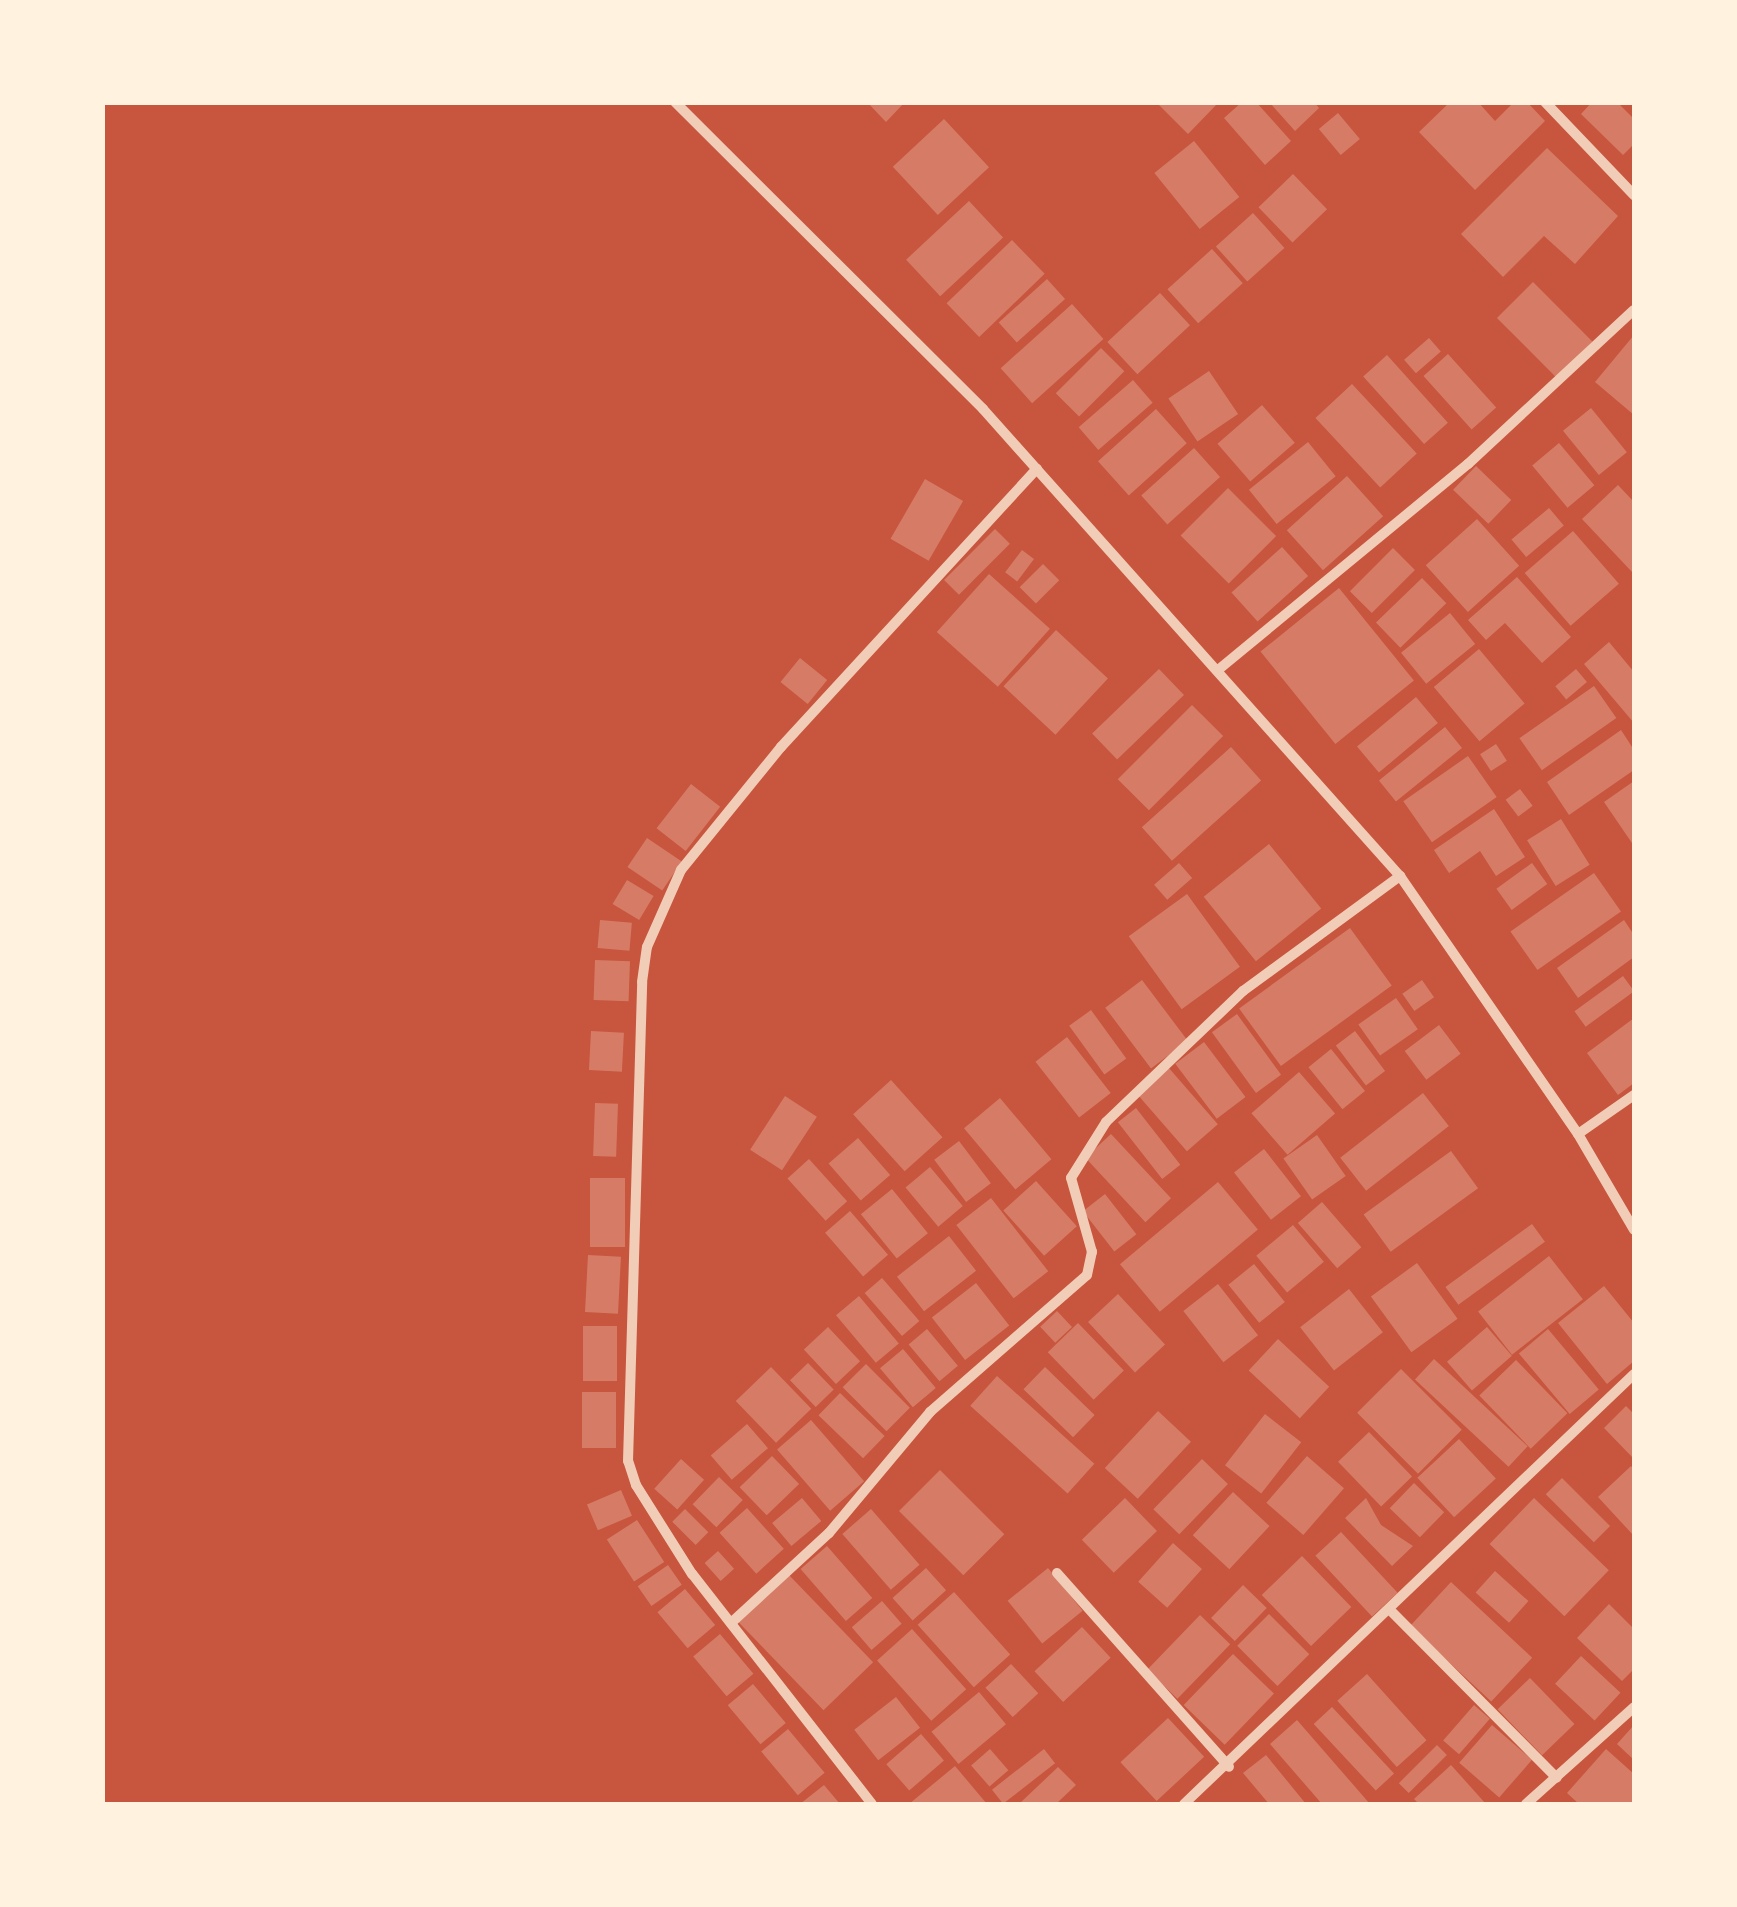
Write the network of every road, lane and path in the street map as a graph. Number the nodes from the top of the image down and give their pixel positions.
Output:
1 (675, 102) edge
2 (1545, 102) edge
3 (1634, 194) edge
4 (1634, 310) edge
5 (1037, 469) junction
6 (1218, 670) junction
7 (1400, 876) junction
8 (1634, 1095) edge
9 (1578, 1134) junction
10 (1634, 1230) edge
11 (1634, 1374) edge
12 (1057, 1573) dead end
13 (1391, 1610) junction
14 (730, 1623) junction
15 (1634, 1708) edge
16 (1229, 1767) junction
17 (1556, 1778) junction
18 (872, 1804) edge
19 (1184, 1804) edge
20 (1526, 1804) edge

1 - 5 street
2 - 3 street
4 - 6 street
5 - 6 street
5 - 14 street
6 - 7 street
7 - 9 street
7 - 14 street
8 - 9 street
9 - 10 street
11 - 13 street
12 - 16 street
13 - 16 street
13 - 17 street
14 - 18 street
15 - 17 street
16 - 19 street
17 - 20 street

